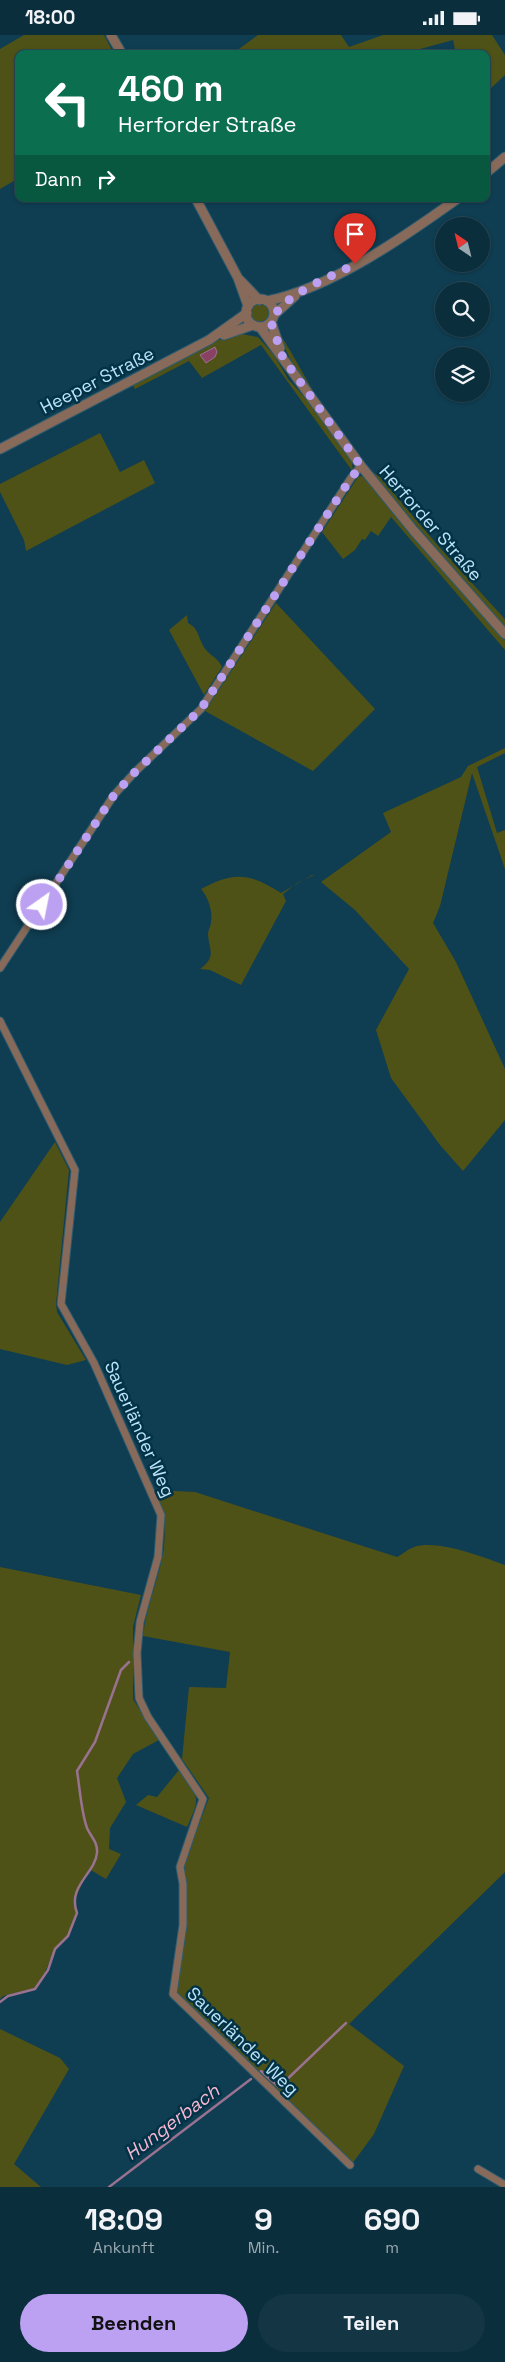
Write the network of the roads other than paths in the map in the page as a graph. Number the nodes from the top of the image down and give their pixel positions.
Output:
1 (112, 35) edge
2 (120, 50) edge
3 (505, 157) edge
4 (490, 170) edge
5 (198, 202) edge
6 (453, 202) edge
7 (238, 278) junction
8 (298, 293) junction
9 (263, 300) junction
10 (248, 310) junction
11 (273, 318) junction
12 (256, 326) junction
13 (209, 340) junction
14 (283, 358) junction
15 (0, 449) edge
16 (361, 466) junction
17 (505, 634) edge
18 (0, 967) edge
19 (0, 1021) edge
20 (350, 2165) dead end
21 (478, 2169) dead end
22 (505, 2185) edge

1 - 2 street
3 - 4 street
5 - 7 street
6 - 8 street
7 - 9 street
7 - 10 street
8 - 9 street
8 - 11 street
9 - 10 street
9 - 11 street
10 - 12 street
10 - 13 street, Heeper Straße
11 - 12 street
11 - 14 street, Herforder Straße
12 - 13 street, Heeper Straße
12 - 14 street, Herforder Straße
13 - 15 street, Heeper Straße
14 - 16 street, Herforder Straße
16 - 17 street, Herforder Straße
16 - 18 street
19 - 20 street, Sauerländer Weg
21 - 22 street

